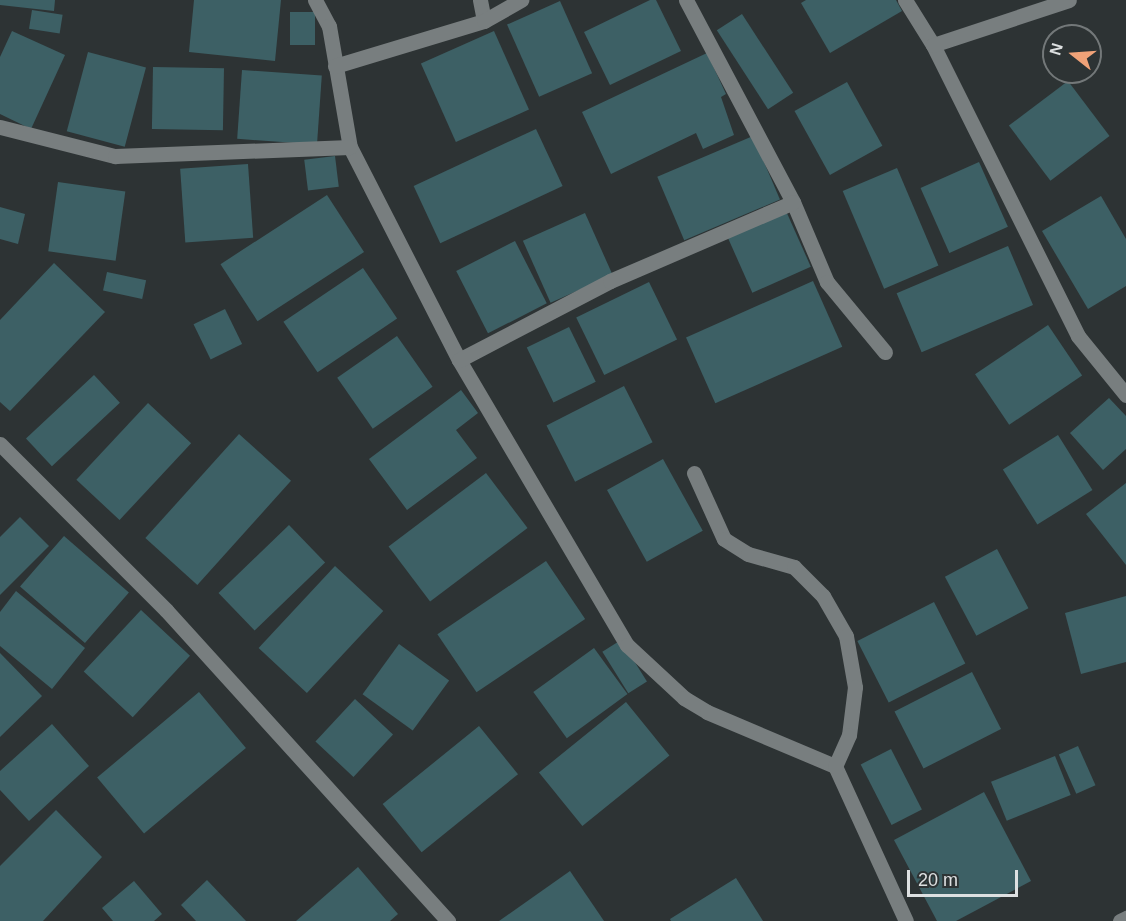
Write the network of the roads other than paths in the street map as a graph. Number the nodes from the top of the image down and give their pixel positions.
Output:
1 (315, 0) edge
2 (480, 0) edge
3 (521, 0) edge
4 (686, 0) edge
5 (905, 0) edge
6 (1069, 0) edge
7 (484, 21) junction
8 (933, 45) junction
9 (335, 66) junction
10 (0, 127) edge
11 (350, 147) junction
12 (793, 202) junction
13 (885, 352) dead end
14 (459, 360) junction
15 (1126, 395) edge
16 (0, 444) edge
17 (694, 473) dead end
18 (835, 766) junction
19 (1126, 918) edge
20 (448, 921) edge
21 (906, 921) edge
22 (1120, 921) edge

1 - 9 street
2 - 7 street
3 - 7 street
4 - 12 street
5 - 8 street
6 - 8 street
7 - 9 street
8 - 15 street
9 - 11 street
10 - 11 street
11 - 14 street
12 - 13 street
12 - 14 street
14 - 18 street
16 - 20 street
17 - 18 street
18 - 21 street
19 - 22 street

